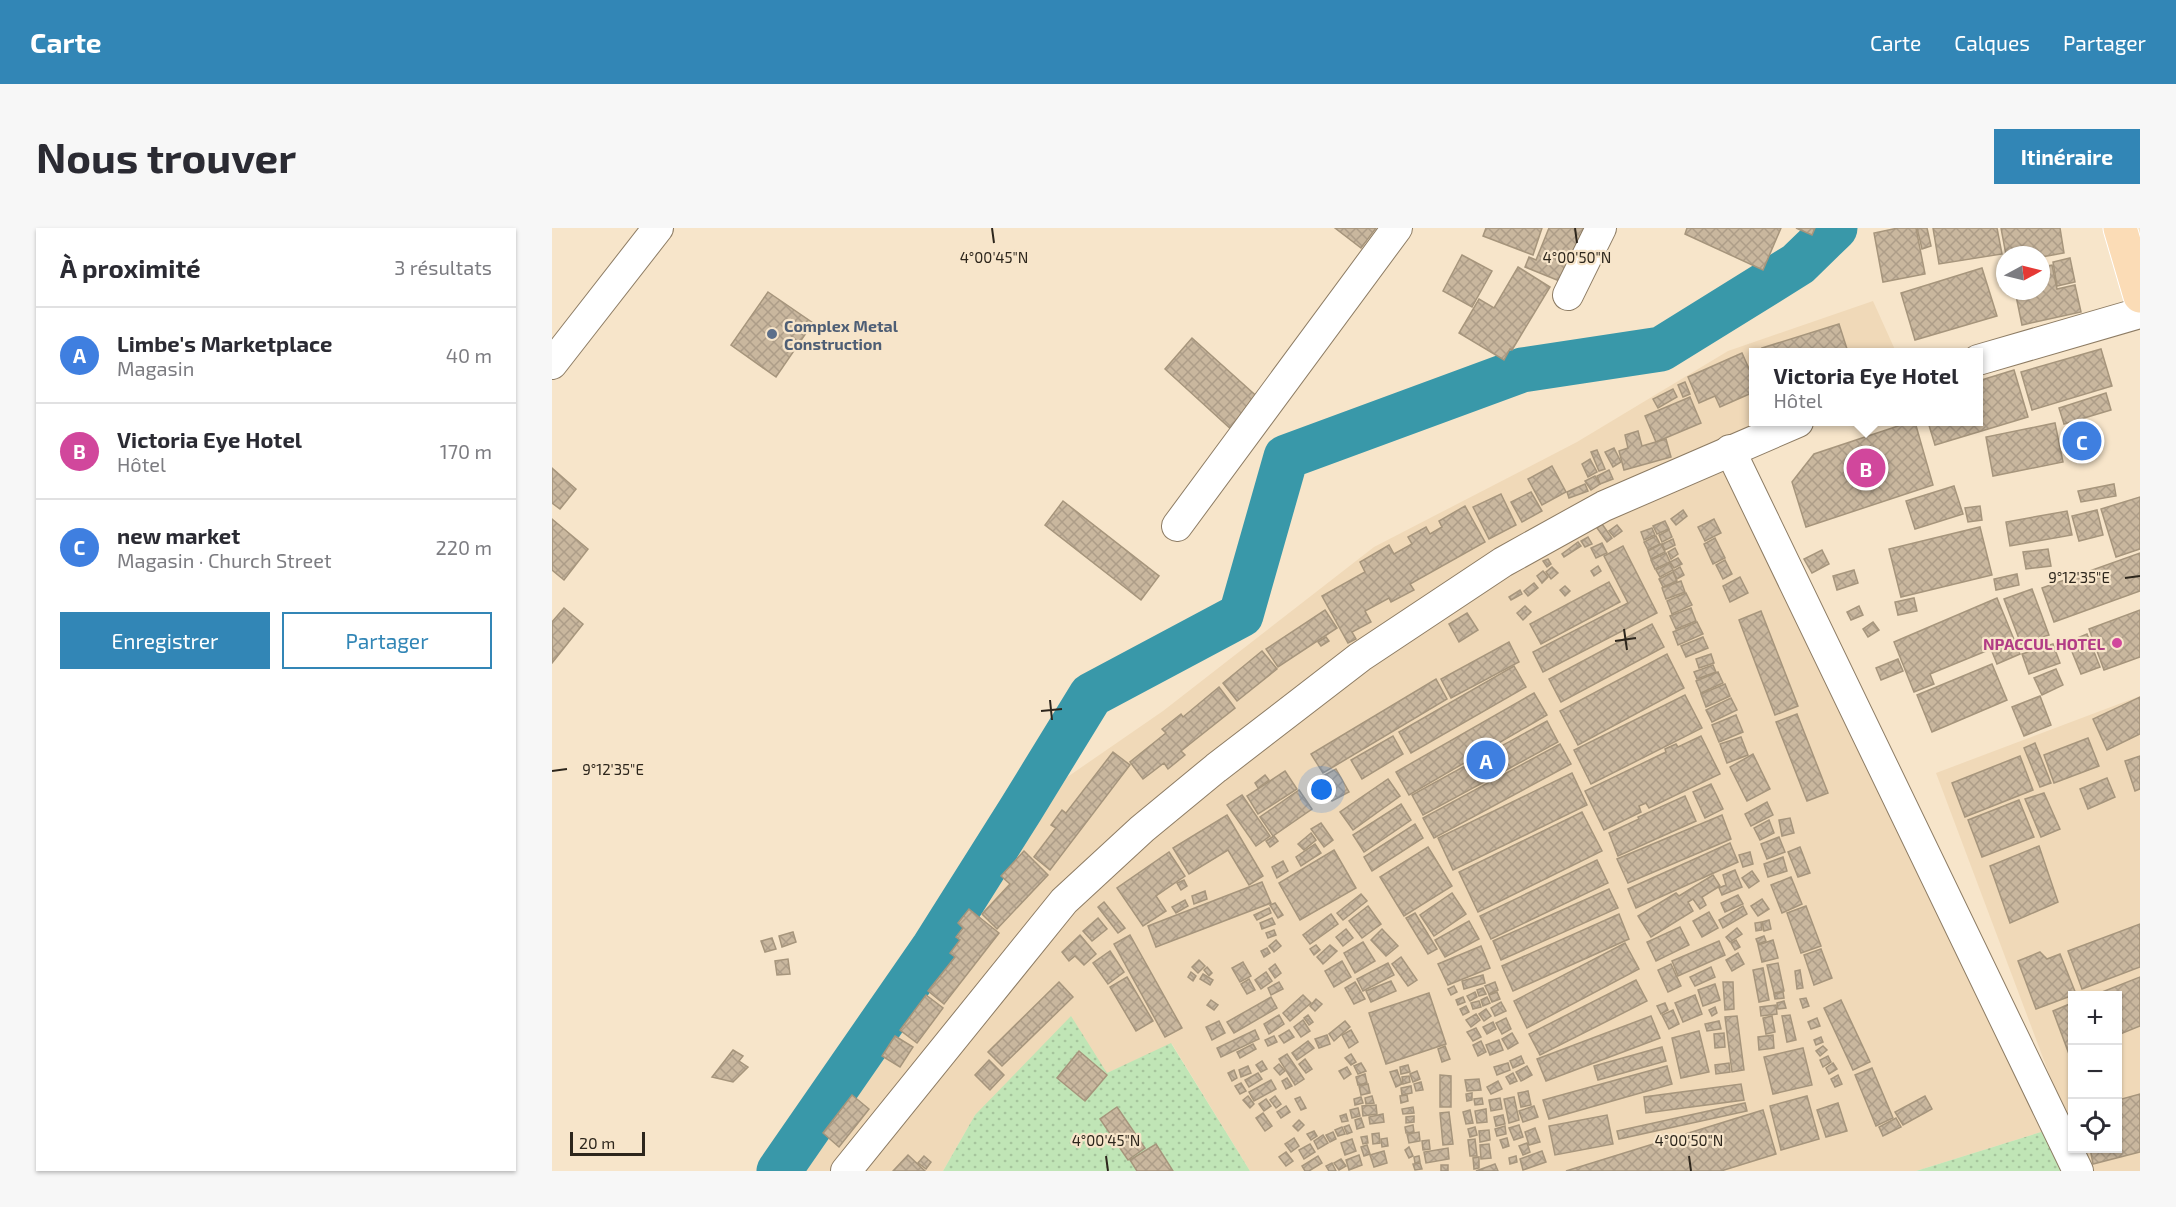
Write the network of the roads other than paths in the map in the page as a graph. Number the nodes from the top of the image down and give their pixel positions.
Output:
1 (658, 228) edge
2 (1397, 228) edge
3 (1601, 228) edge
4 (2120, 228) edge
5 (1568, 295) dead end
6 (2140, 296) edge
7 (2140, 313) edge
8 (1983, 359) edge
9 (552, 364) edge
10 (1788, 426) edge
11 (1730, 450) junction
12 (1177, 526) dead end
13 (846, 1171) edge
14 (2078, 1171) edge

1 - 9 street
2 - 12 street
3 - 5 street
4 - 6 main road
7 - 8 street
10 - 11 street
11 - 13 street
11 - 14 street

